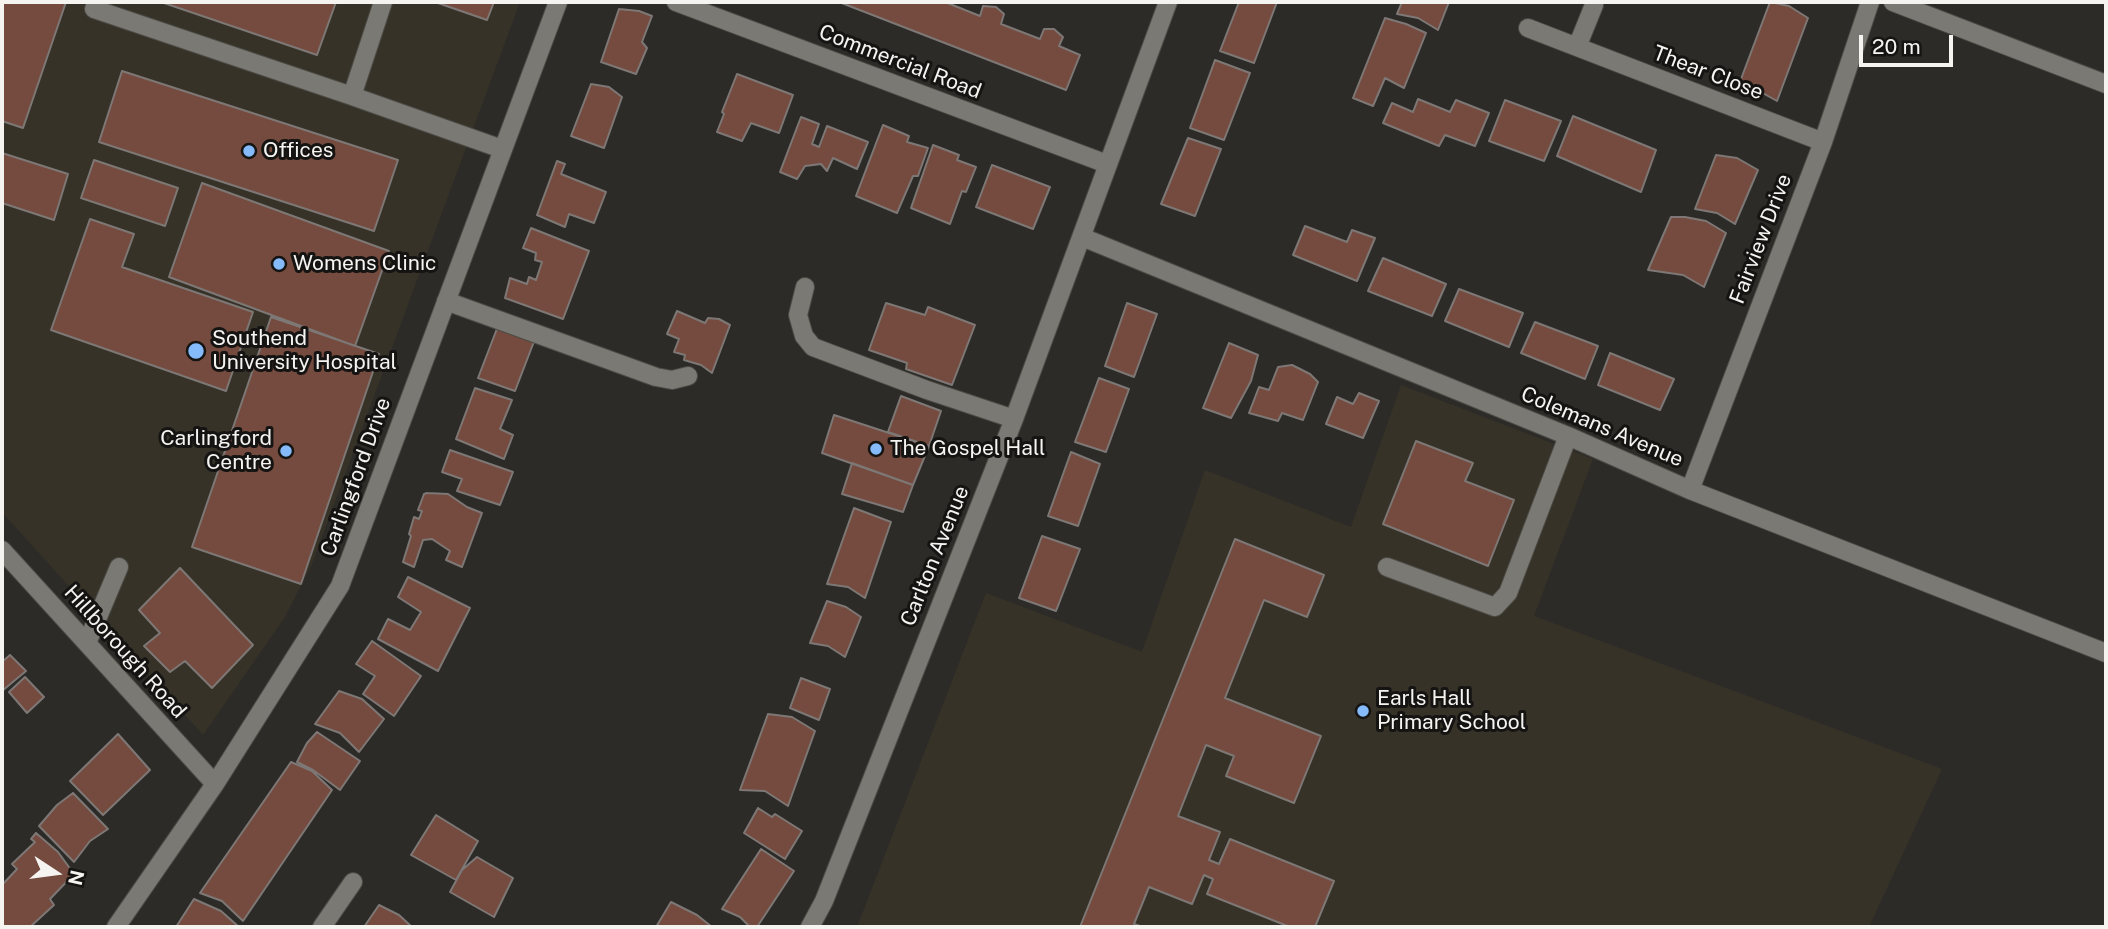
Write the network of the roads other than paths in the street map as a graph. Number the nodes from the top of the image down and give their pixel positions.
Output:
1 (97, 2) edge
2 (383, 2) edge
3 (558, 2) edge
4 (676, 2) edge
5 (1168, 2) edge
6 (1870, 2) edge
7 (1892, 2) edge
8 (1594, 5) dead end
9 (1528, 27) dead end
10 (1577, 47) junction
11 (2106, 84) edge
12 (352, 96) junction
13 (1823, 142) junction
14 (502, 149) junction
15 (1107, 164) junction
16 (1082, 237) junction
17 (805, 287) dead end
18 (446, 301) junction
19 (688, 376) dead end
20 (1014, 419) junction
21 (1568, 436) junction
22 (1690, 490) junction
23 (2, 550) edge
24 (119, 567) dead end
25 (1387, 567) dead end
26 (87, 643) junction
27 (2106, 653) edge
28 (215, 784) junction
29 (353, 881) dead end
30 (116, 927) edge
31 (322, 927) edge
32 (810, 927) edge

1 - 12 street
2 - 12 street
3 - 14 street, Carlingford Drive
4 - 15 street, Commercial Road
5 - 15 street, Carlton Avenue
6 - 13 street, Fairview Drive
7 - 11 street
8 - 10 street
9 - 10 street, Thear Close
10 - 13 street, Thear Close
12 - 14 street
13 - 22 street, Fairview Drive
14 - 18 street, Carlingford Drive
15 - 16 street, Carlton Avenue
16 - 20 street, Carlton Avenue
16 - 21 street, Colemans Avenue
17 - 20 street
18 - 19 street
18 - 28 street, Carlingford Drive
20 - 32 street, Carlton Avenue
21 - 22 street, Colemans Avenue
21 - 25 street
22 - 27 street, Colemans Avenue
23 - 26 street, Hillborough Road
24 - 26 street
26 - 28 street, Hillborough Road
28 - 30 street, Carlingford Drive
29 - 31 street

